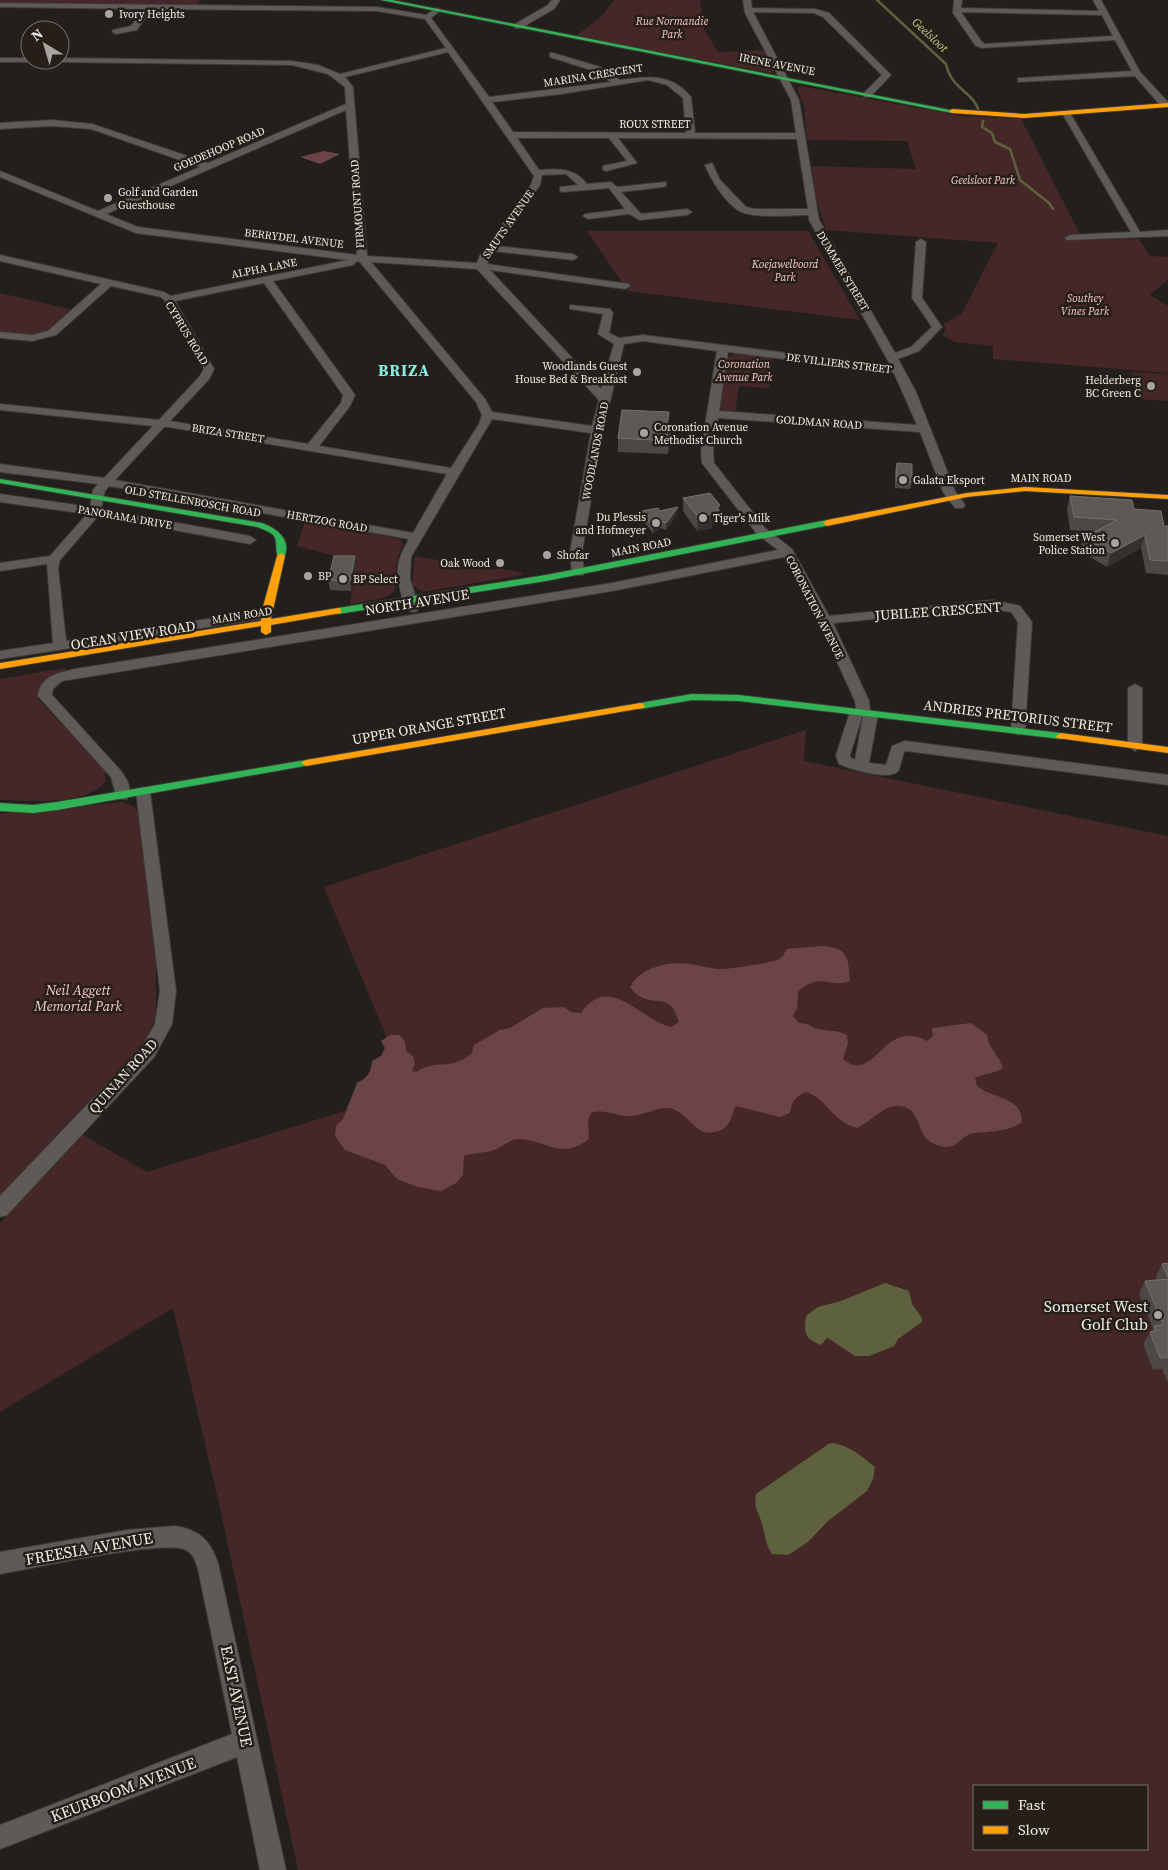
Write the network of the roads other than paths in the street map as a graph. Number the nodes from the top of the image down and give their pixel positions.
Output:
1 (386, 0) edge
2 (556, 0) edge
3 (747, 0) edge
4 (958, 0) edge
5 (1097, 0) edge
6 (0, 5) edge
7 (149, 6) junction
8 (748, 10) junction
9 (956, 10) junction
10 (1104, 13) junction
11 (432, 14) junction
12 (518, 26) junction
13 (116, 32) dead end
14 (1116, 38) junction
15 (451, 49) junction
16 (553, 55) dead end
17 (0, 60) edge
18 (20, 60) edge
19 (70, 60) edge
20 (1137, 73) junction
21 (340, 76) junction
22 (784, 78) junction
23 (1021, 80) dead end
24 (617, 82) junction
25 (868, 95) junction
26 (487, 100) junction
27 (350, 105) junction
28 (1168, 105) edge
29 (1066, 113) junction
30 (0, 126) edge
31 (510, 135) junction
32 (611, 135) junction
33 (691, 136) junction
34 (800, 136) junction
35 (709, 165) dead end
36 (207, 166) junction
37 (606, 168) dead end
38 (536, 173) junction
39 (0, 174) edge
40 (663, 184) dead end
41 (584, 186) junction
42 (562, 189) dead end
43 (617, 190) junction
44 (632, 211) junction
45 (687, 212) dead end
46 (812, 212) junction
47 (96, 215) junction
48 (588, 216) dead end
49 (1168, 233) edge
50 (1137, 235) junction
51 (1070, 238) dead end
52 (921, 242) dead end
53 (491, 248) junction
54 (333, 256) junction
55 (573, 257) dead end
56 (0, 258) edge
57 (363, 259) junction
58 (336, 266) junction
59 (481, 267) junction
60 (267, 280) junction
61 (109, 282) junction
62 (625, 286) dead end
63 (169, 299) junction
64 (574, 307) dead end
65 (0, 335) edge
66 (618, 343) junction
67 (723, 348) junction
68 (892, 358) junction
69 (898, 370) junction
70 (584, 378) junction
71 (610, 378) junction
72 (605, 400) junction
73 (0, 407) edge
74 (712, 414) junction
75 (488, 415) junction
76 (161, 424) junction
77 (597, 430) junction
78 (925, 430) junction
79 (312, 447) junction
80 (0, 468) edge
81 (454, 472) junction
82 (0, 481) edge
83 (106, 482) junction
84 (98, 496) junction
85 (1168, 497) edge
86 (0, 498) edge
87 (955, 501) junction
88 (1168, 504) edge
89 (94, 512) junction
90 (417, 537) junction
91 (769, 538) junction
92 (250, 540) dead end
93 (788, 552) junction
94 (54, 559) junction
95 (0, 567) edge
96 (578, 572) junction
97 (411, 604) junction
98 (825, 620) junction
99 (266, 623) junction
100 (60, 646) junction
101 (0, 655) edge
102 (0, 666) edge
103 (0, 673) edge
104 (1136, 688) dead end
105 (864, 713) junction
106 (1018, 730) junction
107 (1135, 746) junction
108 (1168, 750) edge
109 (861, 767) junction
110 (1168, 780) edge
111 (143, 792) junction
112 (122, 795) junction
113 (0, 807) edge
114 (0, 1209) edge
115 (179, 1536) joint
116 (0, 1563) edge
117 (246, 1740) junction
118 (0, 1837) edge
119 (273, 1870) edge

1 - 11 street, IRENE AVENUE
2 - 12 street
3 - 8 street, DUMMER STREET
4 - 9 street
5 - 10 street
6 - 7 street
7 - 11 street
7 - 13 street
8 - 22 street, DUMMER STREET
8 - 25 street
9 - 10 street
9 - 14 street
10 - 14 street
11 - 12 street, IRENE AVENUE
11 - 15 street, SMUTS AVENUE
12 - 22 street, IRENE AVENUE
14 - 20 street
15 - 21 street
15 - 26 street, SMUTS AVENUE
16 - 24 street
17 - 18 street
19 - 21 street
20 - 23 street
20 - 28 street
21 - 27 street, FIRMOUNT ROAD
22 - 25 street, IRENE AVENUE
22 - 34 street, DUMMER STREET
24 - 26 street, MARINA CRESCENT
24 - 33 street, MARINA CRESCENT
25 - 29 street, IRENE AVENUE
26 - 31 street, SMUTS AVENUE
27 - 36 street, GOEDEHOOP ROAD
27 - 57 street, FIRMOUNT ROAD
28 - 29 street, IRENE AVENUE
29 - 50 street
30 - 36 street
31 - 32 street, ROUX STREET
31 - 38 street, SMUTS AVENUE
32 - 33 street, ROUX STREET
32 - 37 street
33 - 34 street, ROUX STREET
34 - 46 street, DUMMER STREET
35 - 46 street
36 - 47 street, GOEDEHOOP ROAD
38 - 41 street
38 - 53 street, SMUTS AVENUE
39 - 47 street, BERRYDEL AVENUE
40 - 43 street
41 - 42 street
41 - 43 street
43 - 44 street
44 - 45 street
44 - 48 street
46 - 68 street, DUMMER STREET
47 - 54 street, BERRYDEL AVENUE
49 - 50 street
50 - 51 street
52 - 68 street
53 - 55 street
53 - 59 street, SMUTS AVENUE
54 - 57 street, BERRYDEL AVENUE
54 - 58 street
56 - 61 street, CYPRUS ROAD
57 - 58 street, ALPHA LANE
57 - 59 street, BERRYDEL AVENUE
57 - 75 street, FIRMOUNT ROAD
58 - 60 street, ALPHA LANE
59 - 62 street, BERRYDEL AVENUE
59 - 70 street, SMUTS AVENUE
60 - 63 street, ALPHA LANE
60 - 79 street
61 - 63 street, CYPRUS ROAD
61 - 65 street
63 - 76 street, CYPRUS ROAD
64 - 66 street
66 - 67 street, DE VILLIERS STREET
66 - 71 street, WOODLANDS ROAD
67 - 69 street, DE VILLIERS STREET
67 - 74 street, CORONATION AVENUE
68 - 69 street, DUMMER STREET
69 - 78 street, DUMMER STREET
70 - 71 street
70 - 72 street, SMUTS AVENUE
71 - 72 street, WOODLANDS ROAD
72 - 77 street, WOODLANDS ROAD
73 - 76 street, BRIZA STREET
74 - 78 street, GOLDMAN ROAD
74 - 91 street, CORONATION AVENUE
75 - 77 street
75 - 81 street
76 - 79 street, BRIZA STREET
76 - 83 street, CYPRUS ROAD
77 - 96 street, WOODLANDS ROAD
78 - 87 street, DUMMER STREET
79 - 81 street, BRIZA STREET
80 - 83 street, HERTZOG ROAD
81 - 90 street
82 - 84 street, OLD STELLENBOSCH ROAD
83 - 84 street, CYPRUS ROAD
83 - 90 street, HERTZOG ROAD
84 - 89 street
84 - 99 street, OLD STELLENBOSCH ROAD
85 - 87 street, MAIN ROAD
86 - 89 street, PANORAMA DRIVE
87 - 88 street, MAIN ROAD
87 - 91 street, MAIN ROAD
89 - 92 street, PANORAMA DRIVE
89 - 94 street
90 - 97 street
91 - 93 street, CORONATION AVENUE
91 - 96 street, MAIN ROAD
91 - 97 street, MAIN ROAD
93 - 98 street, CORONATION AVENUE
93 - 112 street, NORTH AVENUE
94 - 95 street
94 - 100 street
96 - 97 street, MAIN ROAD
97 - 99 street, MAIN ROAD
98 - 105 street, CORONATION AVENUE
98 - 106 street, JUBILEE CRESCENT
99 - 100 street, OCEAN VIEW ROAD
99 - 102 street, MAIN ROAD
99 - 103 street, MAIN ROAD
100 - 101 street, OCEAN VIEW ROAD
104 - 107 street
105 - 106 street, ANDRIES PRETORIUS STREET
105 - 109 street
105 - 109 street
105 - 111 street, UPPER ORANGE STREET
106 - 107 street, ANDRIES PRETORIUS STREET
107 - 108 street, ANDRIES PRETORIUS STREET
109 - 110 street
111 - 112 street, UPPER ORANGE STREET
111 - 114 street, QUINAN ROAD
112 - 113 street, UPPER ORANGE STREET
115 - 116 street, FREESIA AVENUE
115 - 117 street, EAST AVENUE
117 - 118 street, KEURBOOM AVENUE
117 - 119 street, EAST AVENUE

